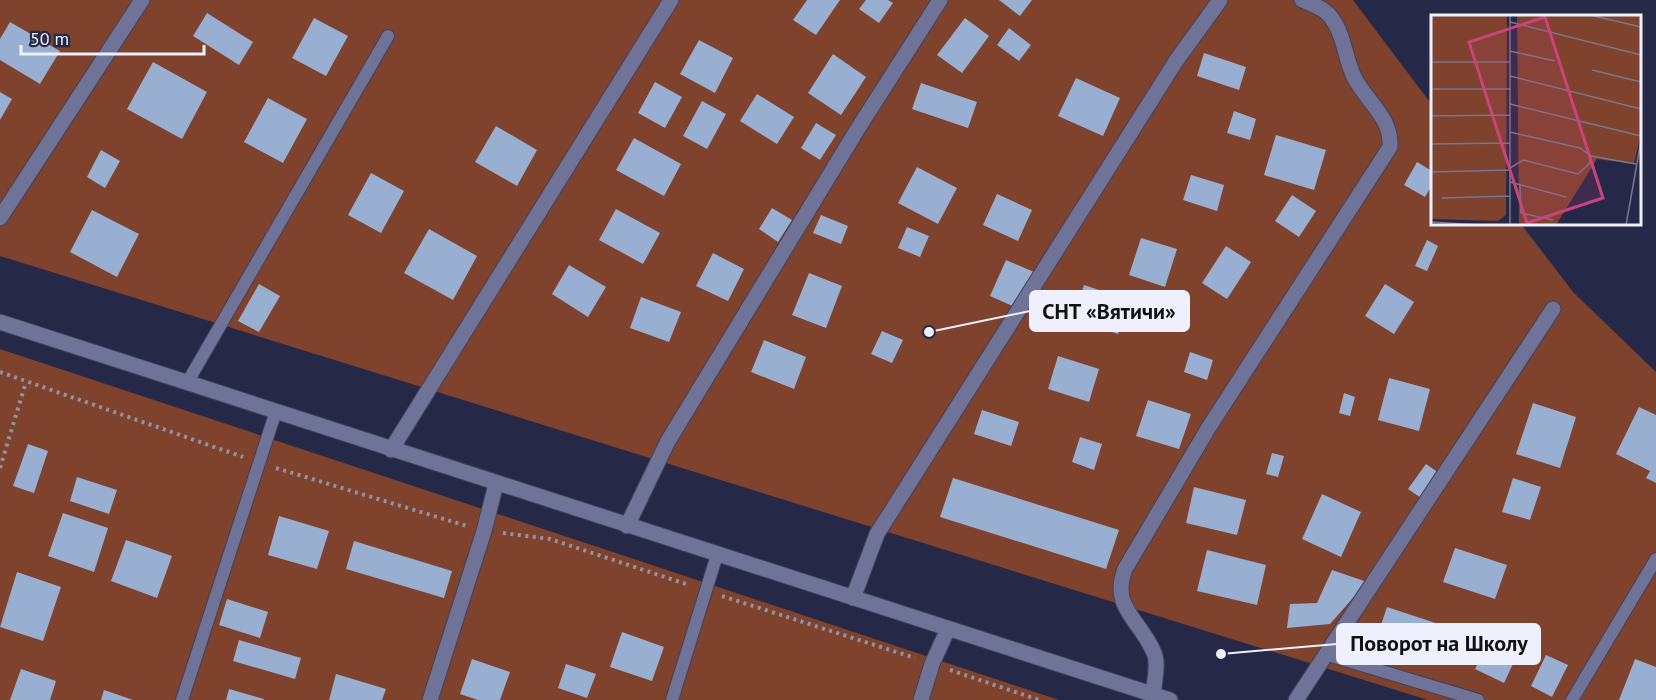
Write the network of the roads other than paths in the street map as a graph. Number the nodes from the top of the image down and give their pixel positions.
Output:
1 (142, 0) edge
2 (671, 0) edge
3 (940, 0) edge
4 (1220, 0) edge
5 (1302, 0) edge
6 (388, 36) dead end
7 (0, 218) edge
8 (1553, 309) dead end
9 (0, 322) edge
10 (187, 383) junction
11 (276, 411) junction
12 (391, 450) junction
13 (496, 484) junction
14 (627, 526) junction
15 (717, 555) junction
16 (1656, 559) edge
17 (853, 598) junction
18 (948, 629) junction
19 (1325, 654) junction
20 (1153, 695) junction
21 (182, 700) edge
22 (430, 700) edge
23 (672, 700) edge
24 (921, 700) edge
25 (1170, 700) edge
26 (1296, 700) edge
27 (1478, 700) edge
28 (1572, 700) edge

1 - 7 street
2 - 12 street
3 - 14 street
4 - 17 street
5 - 20 street
6 - 10 lane
8 - 19 street
9 - 10 street
10 - 11 street
11 - 12 street
11 - 21 lane
12 - 13 street
13 - 14 street
13 - 22 street
14 - 15 street
15 - 17 street
15 - 23 lane
16 - 28 lane
17 - 18 street
18 - 20 street
18 - 24 street
19 - 26 street
19 - 27 lane
20 - 25 street

